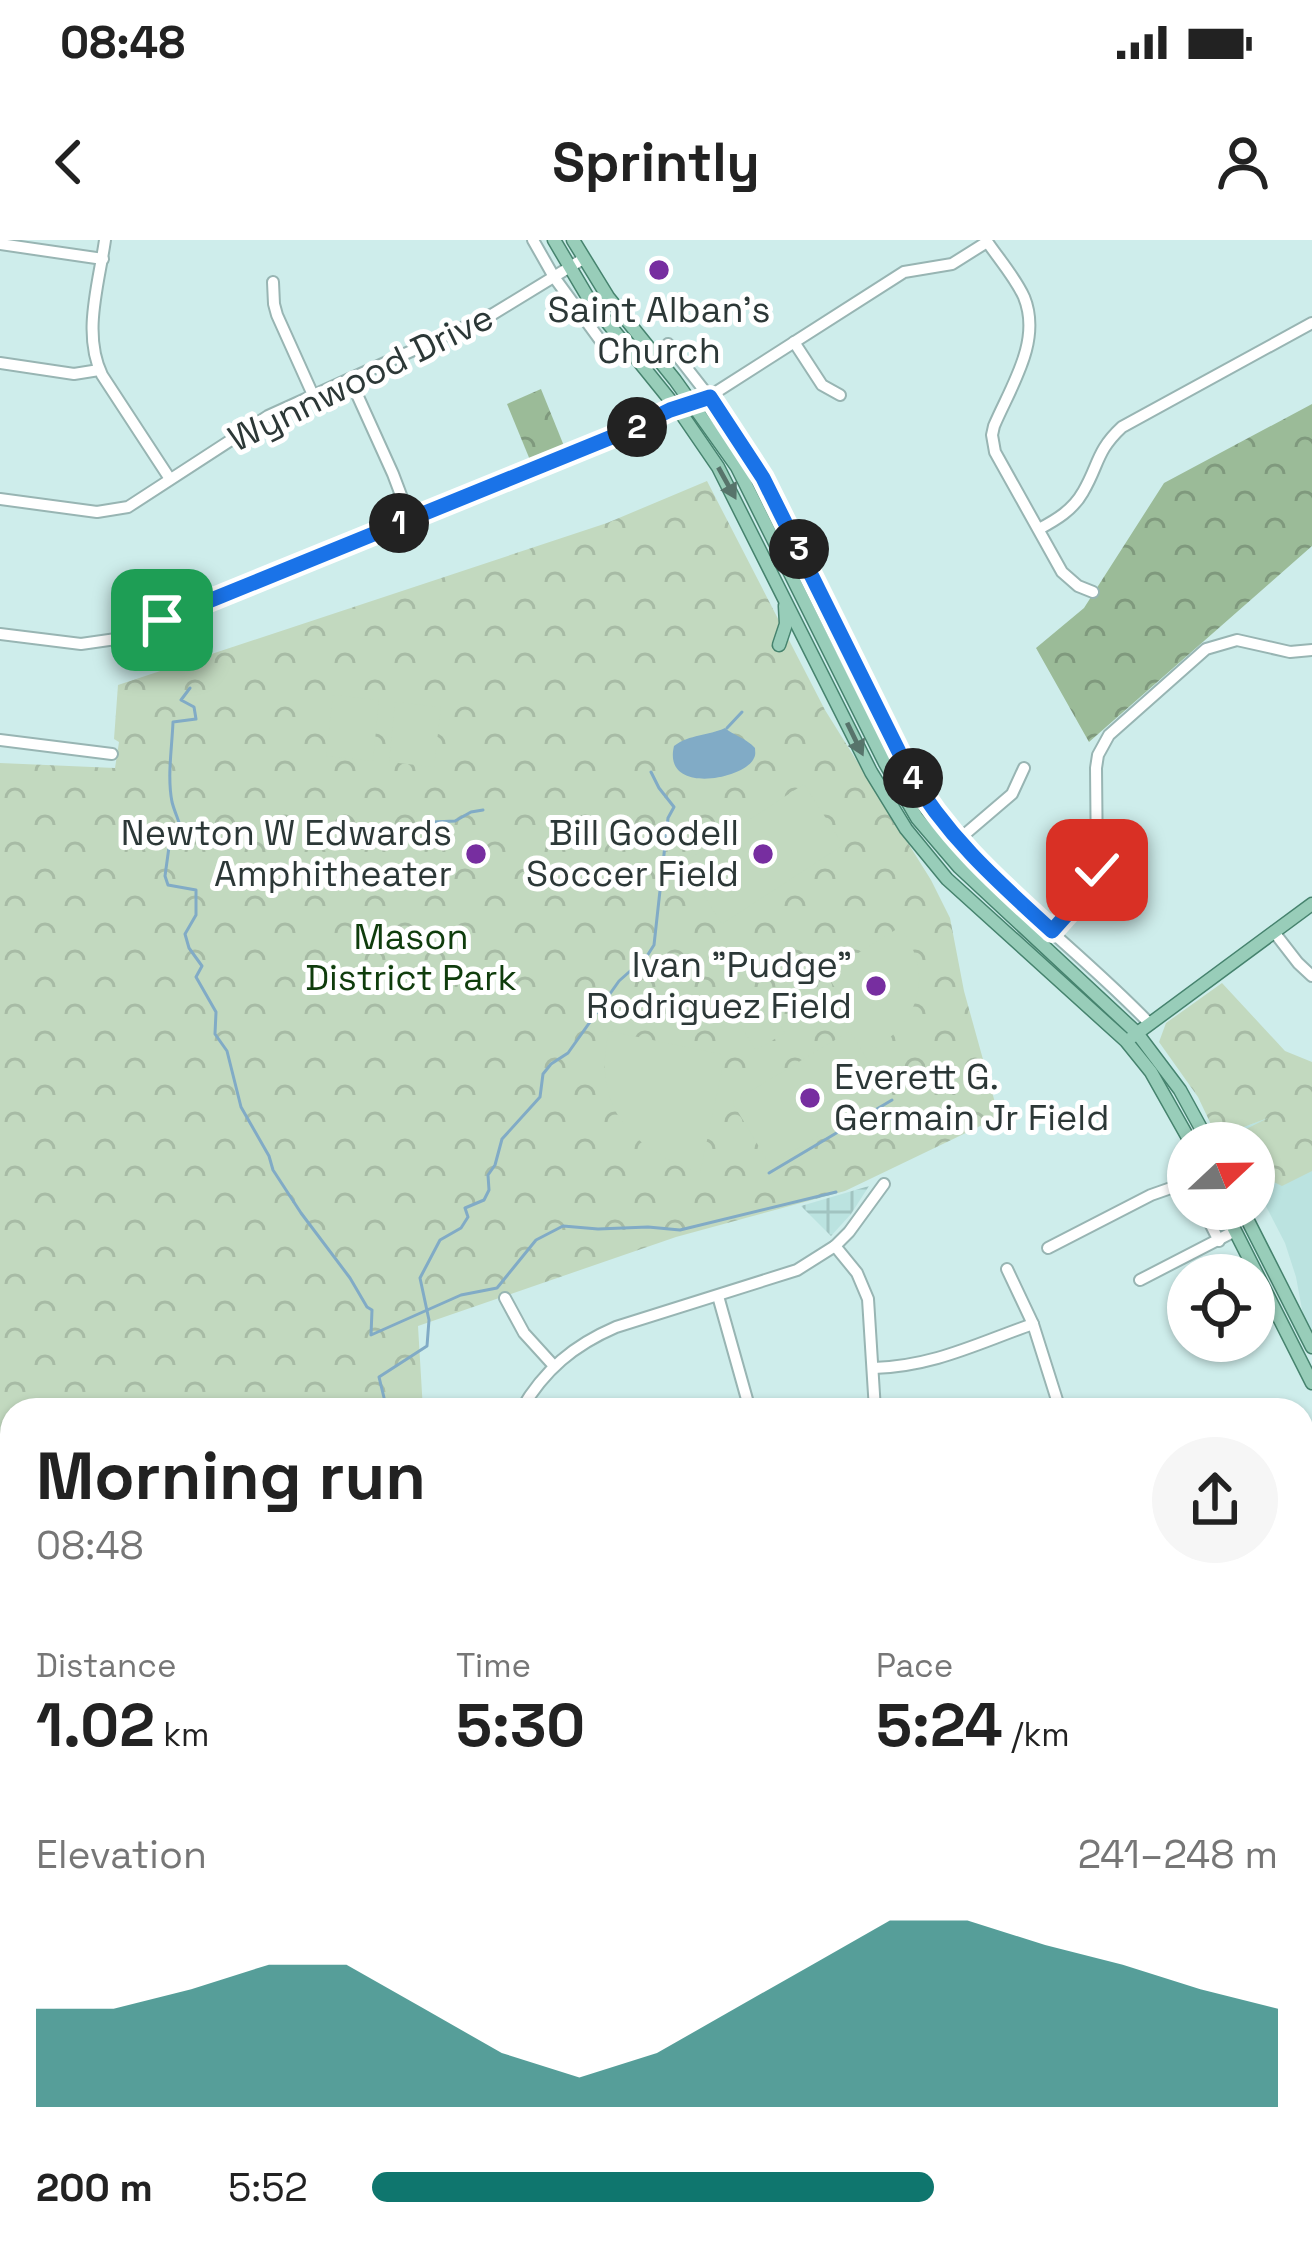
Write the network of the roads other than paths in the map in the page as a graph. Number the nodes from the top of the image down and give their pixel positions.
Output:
1 (106, 240) edge
2 (533, 240) edge
3 (554, 240) edge
4 (573, 240) edge
5 (986, 241) edge
6 (0, 244) edge
7 (103, 259) junction
8 (584, 259) junction
9 (569, 268) junction
10 (554, 277) junction
11 (273, 282) dead end
12 (1312, 323) edge
13 (794, 343) junction
14 (668, 344) dead end
15 (608, 351) dead end
16 (0, 363) edge
17 (98, 370) junction
18 (350, 379) junction
19 (313, 395) junction
20 (840, 395) dead end
21 (710, 397) junction
22 (692, 402) junction
23 (676, 407) junction
24 (170, 479) junction
25 (0, 499) edge
26 (410, 519) junction
27 (1039, 529) junction
28 (1093, 592) dead end
29 (783, 593) junction
30 (0, 634) edge
31 (779, 645) dead end
32 (1312, 650) edge
33 (0, 740) edge
34 (112, 754) dead end
35 (1024, 768) dead end
36 (958, 841) junction
37 (1312, 904) edge
38 (1052, 931) junction
39 (1274, 932) junction
40 (1312, 976) edge
41 (1138, 1032) junction
42 (1179, 1122) edge
43 (1197, 1122) edge
44 (884, 1184) dead end
45 (1167, 1189) edge
46 (1214, 1230) edge
47 (1253, 1230) edge
48 (1234, 1231) joint
49 (1219, 1241) junction
50 (835, 1246) junction
51 (1048, 1248) dead end
52 (1006, 1269) dead end
53 (1140, 1280) dead end
54 (718, 1296) junction
55 (505, 1298) dead end
56 (1034, 1324) junction
57 (1310, 1338) edge
58 (554, 1366) junction
59 (874, 1368) junction
60 (1312, 1383) edge
61 (529, 1398) edge
62 (747, 1398) edge
63 (875, 1398) edge
64 (1056, 1398) edge

1 - 7 street
2 - 10 street
3 - 9 main road
4 - 8 main road
5 - 13 street
5 - 27 street
6 - 7 street
7 - 17 street
8 - 9 street, Wynnwood Drive
8 - 22 main road
9 - 10 street, Wynnwood Drive
9 - 23 main road
10 - 15 street
10 - 18 street, Wynnwood Drive
11 - 19 street
12 - 27 street
13 - 20 street
13 - 21 street
14 - 21 street
16 - 17 street
17 - 24 street
18 - 19 street, Wynnwood Drive
18 - 26 street
19 - 24 street, Wynnwood Drive
21 - 22 street
21 - 36 street
22 - 23 street
22 - 41 main road
23 - 26 street
23 -> 29 main road
24 - 25 street, Wynnwood Drive
26 - 30 street
27 - 28 street
29 - 31 main road
29 -> 41 main road
32 - 38 street
33 - 34 street
35 - 36 street
36 - 38 street
37 - 39 main road
38 - 41 street
39 - 40 street
39 - 41 main road
41 - 42 main road
41 - 43 main road
44 - 50 street
45 - 51 street
46 - 49 street
47 - 57 main road
48 - 49 street
48 - 60 main road
49 - 53 street
50 - 54 street
50 - 59 street
52 - 56 street
54 - 58 street
54 - 62 street
55 - 58 street
56 - 59 street
56 - 64 street
58 - 61 street
59 - 63 street

